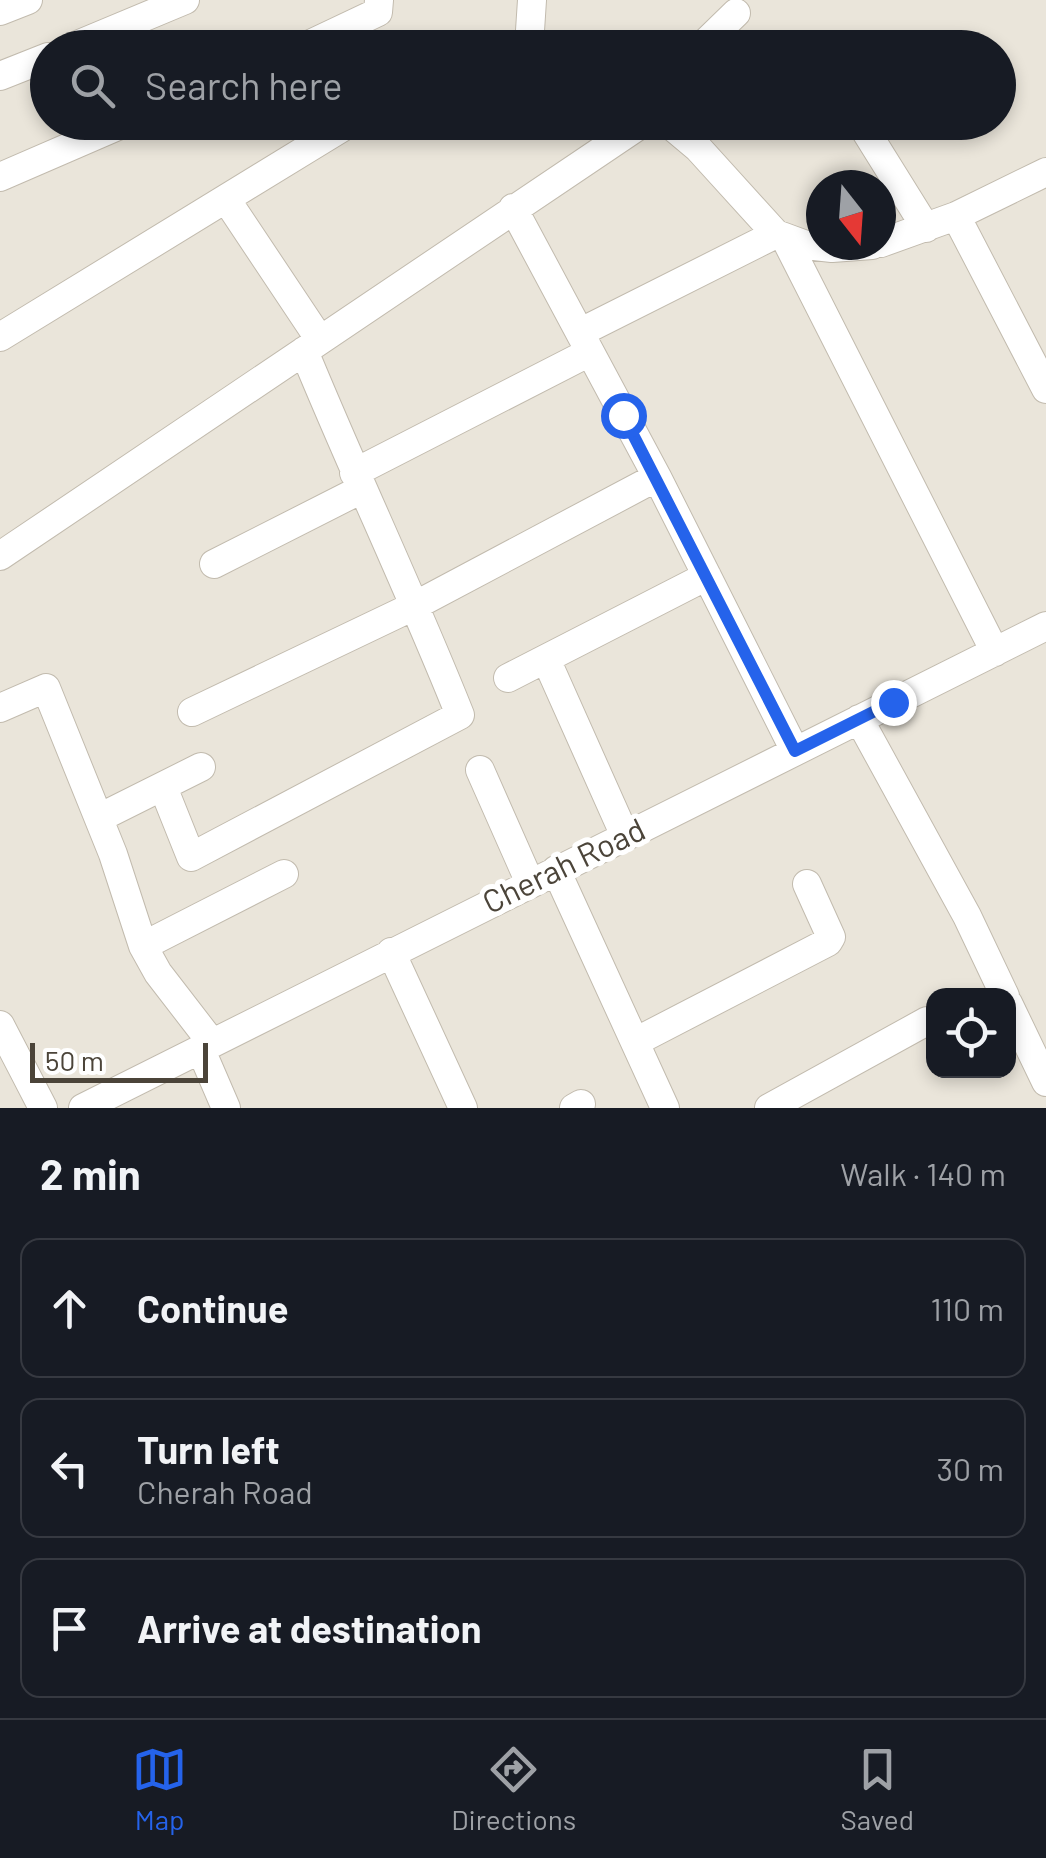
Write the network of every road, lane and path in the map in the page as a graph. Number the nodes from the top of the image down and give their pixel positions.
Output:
1 (28, 0) edge
2 (185, 0) edge
3 (379, 0) edge
4 (532, 0) edge
5 (0, 10) edge
6 (736, 14) dead end
7 (113, 30) edge
8 (343, 30) edge
9 (523, 30) edge
10 (719, 30) edge
11 (30, 64) edge
12 (0, 76) edge
13 (85, 140) edge
14 (322, 140) edge
15 (617, 140) edge
16 (688, 140) edge
17 (871, 140) edge
18 (1046, 172) edge
19 (0, 177) edge
20 (226, 199) junction
21 (514, 208) junction
22 (956, 216) junction
23 (926, 228) junction
24 (781, 236) junction
25 (896, 238) edge
26 (806, 242) edge
27 (0, 337) edge
28 (585, 342) junction
29 (312, 345) junction
30 (1046, 389) edge
31 (657, 478) junction
32 (358, 481) junction
33 (0, 556) edge
34 (214, 564) dead end
35 (706, 576) junction
36 (416, 605) junction
37 (1046, 626) edge
38 (995, 652) junction
39 (546, 659) junction
40 (508, 678) dead end
41 (0, 708) edge
42 (192, 712) dead end
43 (859, 719) junction
44 (795, 751) junction
45 (202, 767) dead end
46 (480, 770) dead end
47 (164, 787) junction
48 (98, 818) junction
49 (624, 836) junction
50 (556, 870) junction
51 (284, 874) dead end
52 (530, 883) junction
53 (806, 884) dead end
54 (143, 946) junction
55 (391, 952) junction
56 (1001, 988) edge
57 (1016, 1020) edge
58 (926, 1022) edge
59 (0, 1025) edge
60 (635, 1042) junction
61 (207, 1046) junction
62 (1046, 1082) edge
63 (811, 1098) edge
64 (1046, 1098) edge
65 (43, 1108) edge
66 (83, 1108) edge
67 (226, 1108) edge
68 (463, 1108) edge
69 (665, 1108) edge
70 (769, 1108) edge
71 (1043, 1108) edge

1 - 5 street
2 - 7 street
3 - 8 street
4 - 9 street
6 - 10 street
11 - 12 street
13 - 19 street
14 - 20 street
15 - 21 street
16 - 24 street
17 - 23 street
18 - 22 street
20 - 27 street
20 - 29 street
21 - 28 street
21 - 29 street
22 - 23 street
22 - 30 street
23 - 25 street
24 - 26 street
24 - 28 street
24 - 38 street
28 - 31 street
28 - 32 street
29 - 32 street
29 - 33 street
31 - 35 street
31 - 36 street
32 - 34 street
32 - 36 street
35 - 39 street
35 - 44 street
36 - 42 street
36 - 47 street
37 - 38 street, Cherah Road
38 - 43 street, Cherah Road
39 - 40 street
39 - 49 street
41 - 48 street
43 - 44 street, Cherah Road
43 - 56 street
44 - 49 street, Cherah Road
45 - 47 street
46 - 52 street
47 - 48 street
48 - 54 street
49 - 50 street, Cherah Road
50 - 52 street, Cherah Road
50 - 60 street
51 - 54 street
52 - 55 street, Cherah Road
53 - 60 street
54 - 61 street
55 - 61 street, Cherah Road
55 - 68 street
57 - 62 street
58 - 63 street
59 - 65 street
60 - 69 street
61 - 66 street, Cherah Road
61 - 67 street
63 - 70 street
64 - 71 street

